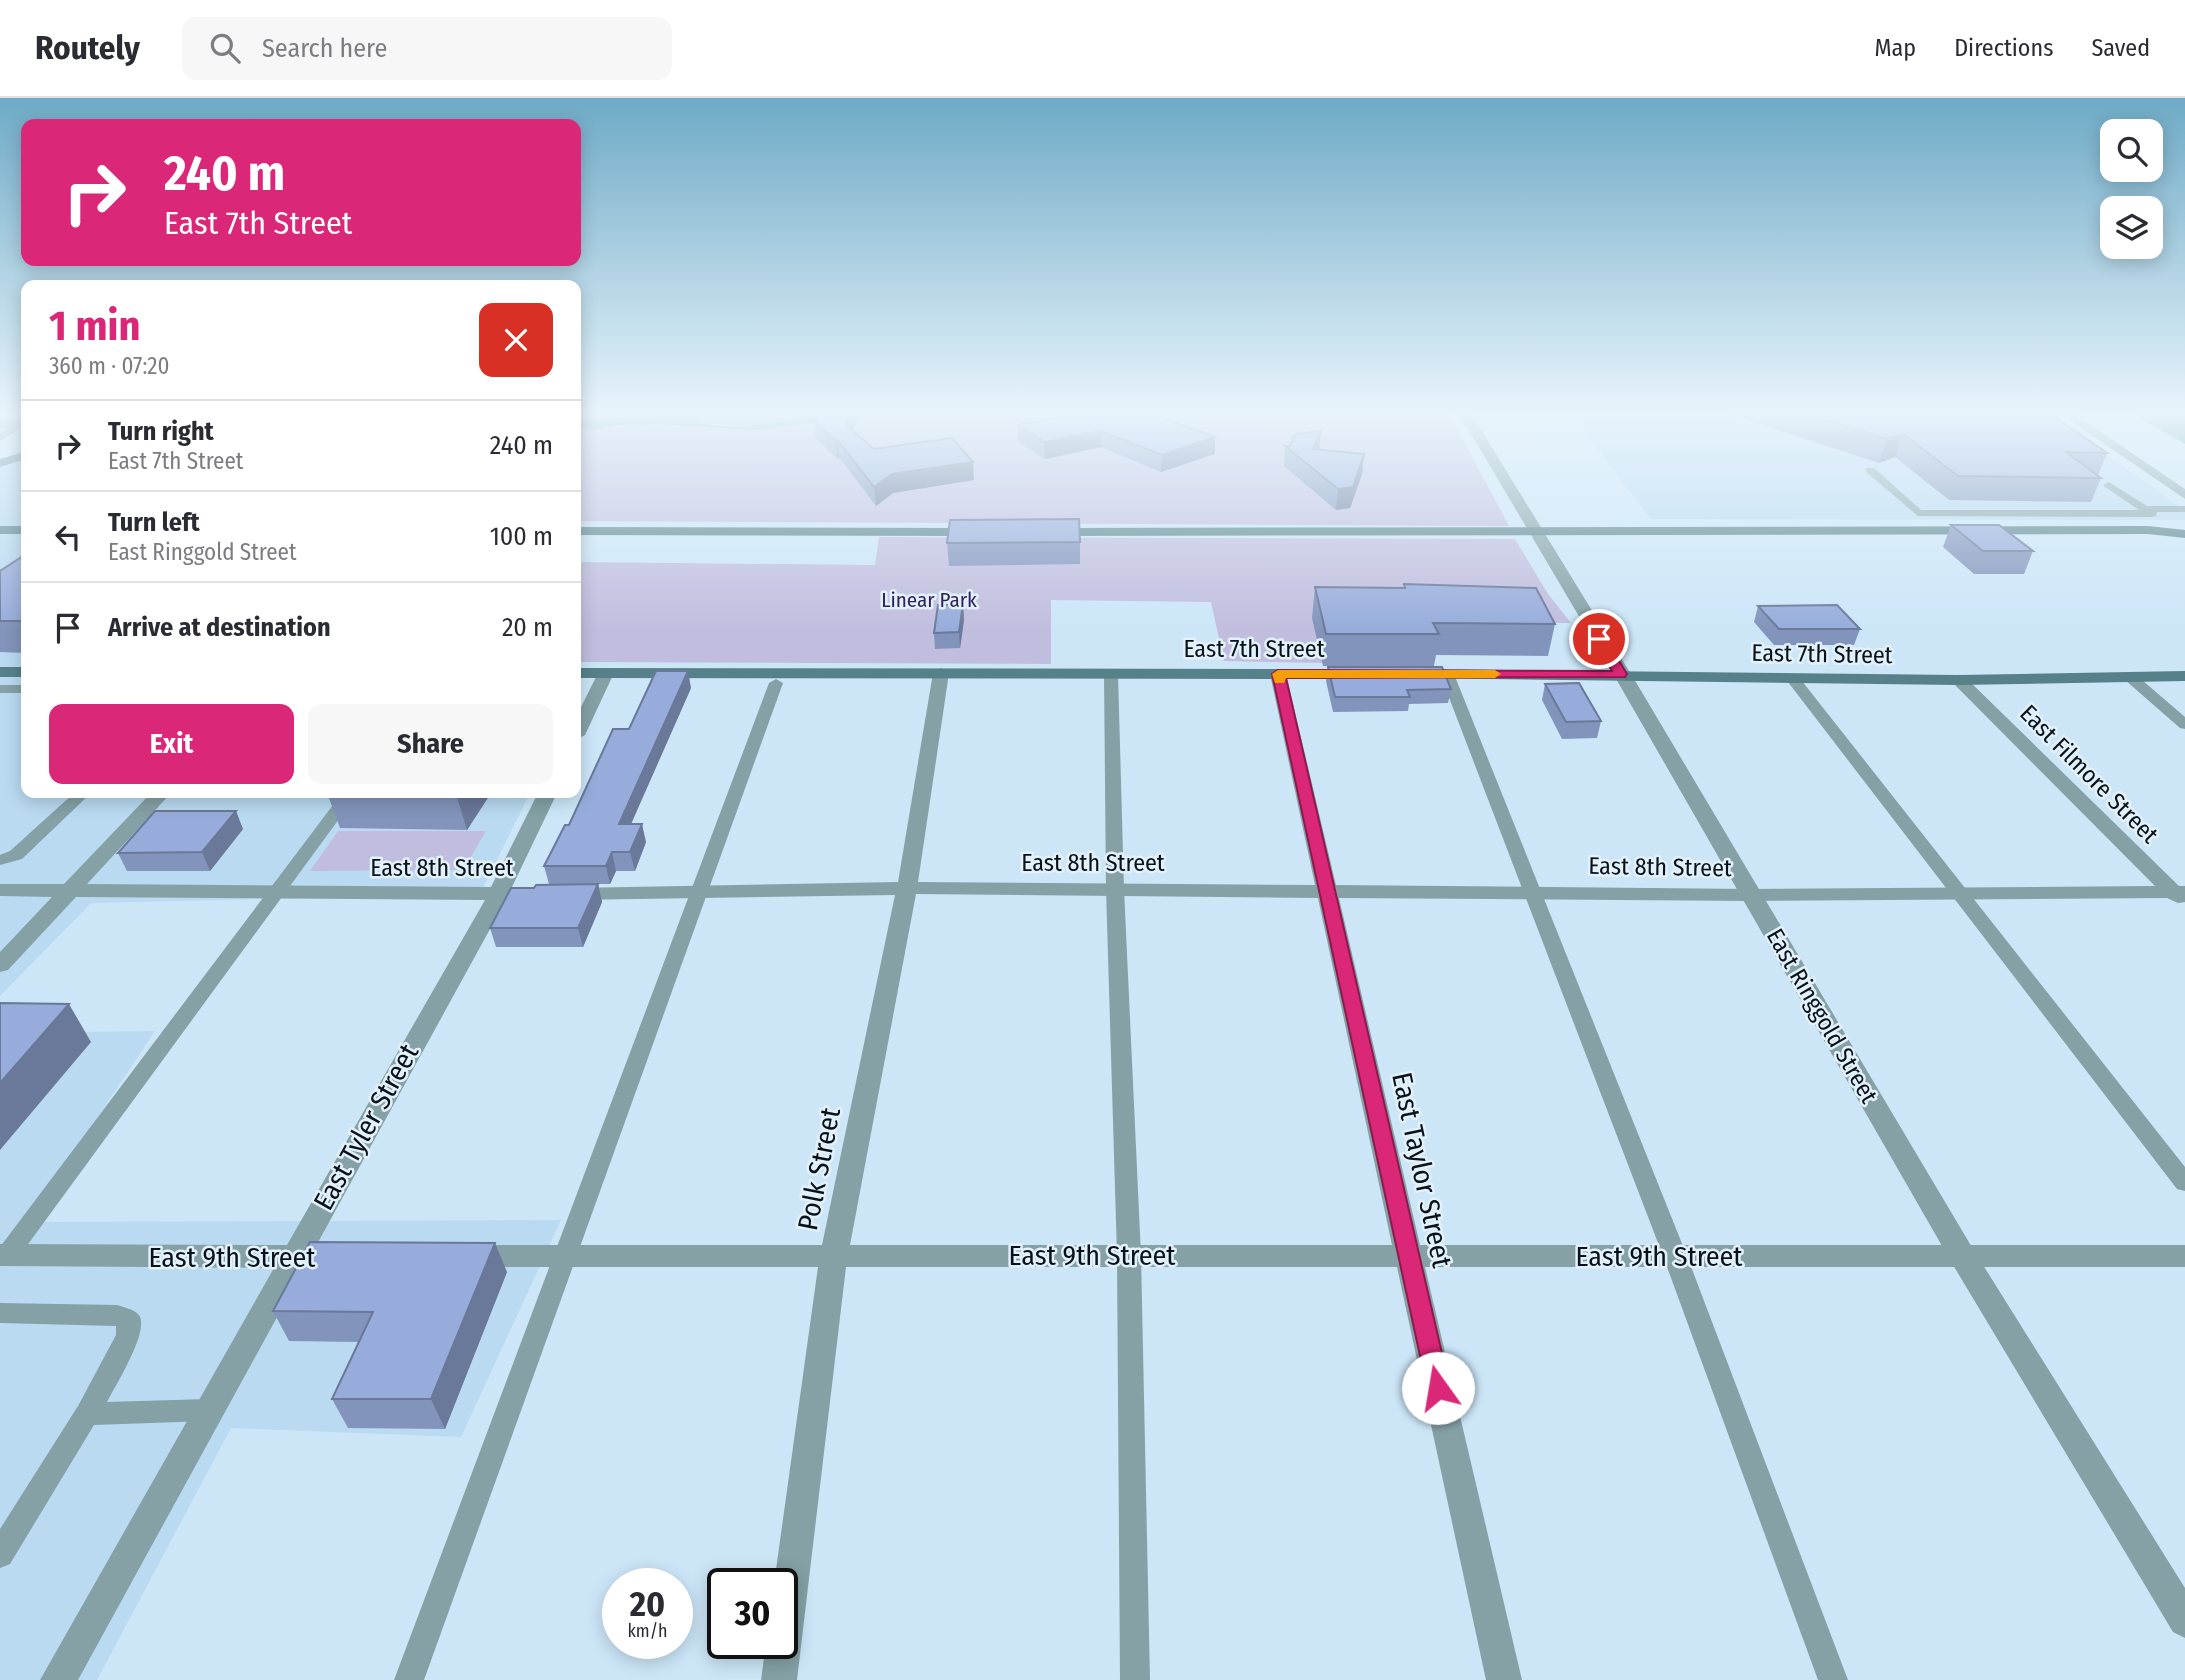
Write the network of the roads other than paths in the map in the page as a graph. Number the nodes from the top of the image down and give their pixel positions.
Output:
1 (1506, 484) edge
2 (1885, 484) edge
3 (2169, 484) edge
4 (2109, 485) dead end
5 (2185, 495) edge
6 (2144, 509) junction
7 (2185, 509) edge
8 (1925, 513) junction
9 (0, 530) edge
10 (21, 530) edge
11 (2068, 530) junction
12 (581, 531) edge
13 (1946, 531) junction
14 (987, 532) edge
15 (1028, 532) edge
16 (1535, 533) junction
17 (2185, 534) edge
18 (2185, 544) edge
19 (0, 672) edge
20 (21, 672) edge
21 (581, 673) edge
22 (606, 673) junction
23 (941, 673) junction
24 (1111, 674) junction
25 (1278, 674) junction
26 (1369, 674) edge
27 (1395, 674) edge
28 (1447, 674) junction
29 (1620, 674) junction
30 (2185, 676) edge
31 (2130, 677) junction
32 (1793, 679) junction
33 (1958, 680) junction
34 (776, 683) dead end
35 (0, 689) edge
36 (21, 690) edge
37 (581, 725) edge
38 (2185, 725) edge
39 (78, 798) edge
40 (156, 798) edge
41 (346, 798) edge
42 (545, 798) edge
43 (0, 860) edge
44 (907, 888) junction
45 (1115, 889) junction
46 (0, 890) edge
47 (1328, 890) junction
48 (68, 891) junction
49 (702, 892) junction
50 (1535, 892) junction
51 (274, 893) junction
52 (1958, 894) junction
53 (498, 895) junction
54 (1750, 895) junction
55 (2181, 896) edge
56 (0, 965) edge
57 (2185, 1184) edge
58 (834, 1254) junction
59 (3, 1255) edge
60 (1129, 1255) junction
61 (1408, 1255) junction
62 (442, 1256) edge
63 (564, 1256) junction
64 (1675, 1256) junction
65 (2185, 1256) edge
66 (293, 1257) junction
67 (360, 1257) edge
68 (1963, 1257) junction
69 (0, 1313) edge
70 (208, 1410) junction
71 (87, 1414) junction
72 (0, 1554) edge
73 (2185, 1620) edge
74 (58, 1680) edge
75 (409, 1680) edge
76 (779, 1680) edge
77 (1135, 1680) edge
78 (1504, 1680) edge
79 (1833, 1680) edge

1 - 16 street, East Ringgold Street
2 - 8 lane
3 - 5 street
4 - 6 lane
6 - 7 lane
6 - 8 lane
8 - 13 lane
9 - 10 main road
11 - 13 main road
11 - 17 main road
11 - 18 main road
12 - 14 main road
13 - 16 main road
15 - 16 main road
16 - 29 street, East Ringgold Street
19 - 20 main road
21 - 22 main road, East 7th Street
22 - 23 main road, East 7th Street
22 - 37 street
23 - 24 main road, East 7th Street
23 - 44 street, Polk Street
24 - 25 main road, East 7th Street
24 - 45 lane
25 - 26 main road, East 7th Street
25 - 47 street, East Taylor Street
27 - 28 main road, East 7th Street
28 - 29 main road, East 7th Street
28 - 50 lane
29 - 32 main road, East 7th Street
29 - 54 street, East Ringgold Street
30 - 31 main road, East 7th Street
31 - 33 main road, East 7th Street
31 - 38 lane
32 - 33 main road, East 7th Street
32 - 52 lane
33 - 55 street, East Filmore Street
34 - 49 lane
35 - 36 lane
39 - 43 lane
40 - 48 street
41 - 51 lane
42 - 53 street, East Tyler Street
44 - 45 street, East 8th Street
44 - 49 street, East 8th Street
44 - 58 street, Polk Street
45 - 47 street, East 8th Street
45 - 60 lane
46 - 48 street, East 8th Street
47 - 50 street, East 8th Street
47 - 61 street, East Taylor Street
48 - 51 street, East 8th Street
48 - 56 street
49 - 53 street, East 8th Street
49 - 63 lane
50 - 54 street, East 8th Street
50 - 64 lane
51 - 53 street, East 8th Street
51 - 59 lane
52 - 54 street, East 8th Street
52 - 55 street, East 8th Street
52 - 57 lane
53 - 66 street, East Tyler Street
54 - 68 street, East Ringgold Street
58 - 60 street, East 9th Street
58 - 63 street, East 9th Street
58 - 76 street, Polk Street
59 - 66 street, East 9th Street
60 - 61 street, East 9th Street
60 - 77 lane
61 - 64 street, East 9th Street
61 - 78 street, East Taylor Street
62 - 63 street, East 9th Street
63 - 75 lane
64 - 68 street, East 9th Street
64 - 79 lane
65 - 68 street, East 9th Street
66 - 67 street, East 9th Street
66 - 70 street, East Tyler Street
68 - 73 street, East Ringgold Street
69 - 71 lane
70 - 71 lane
70 - 74 street, East Tyler Street
71 - 72 lane

